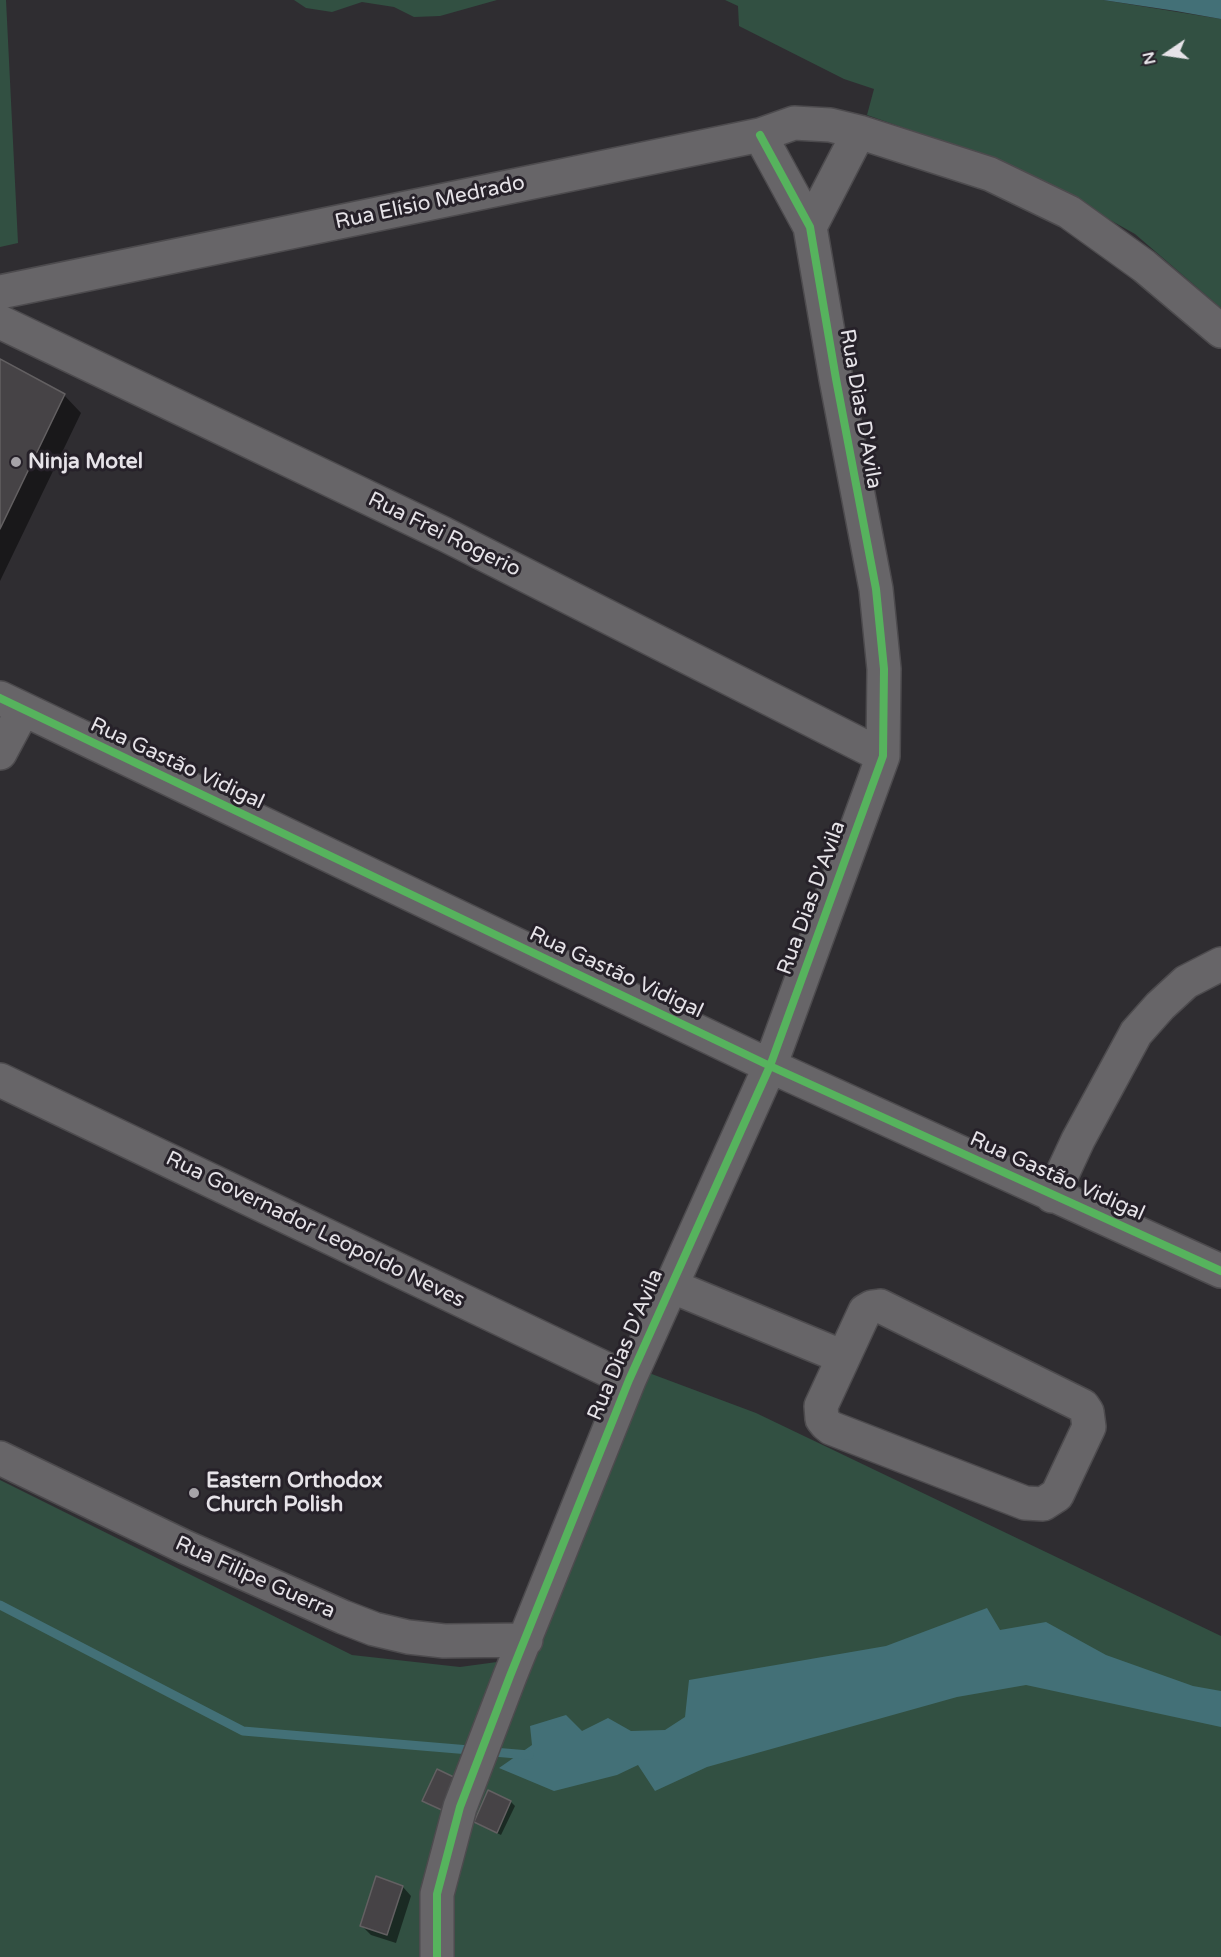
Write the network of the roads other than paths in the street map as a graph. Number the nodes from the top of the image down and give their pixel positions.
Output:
1 (859, 132) junction
2 (760, 135) junction
3 (810, 227) junction
4 (0, 292) edge
5 (0, 322) edge
6 (1221, 331) edge
7 (11, 704) edge
8 (0, 753) edge
9 (883, 756) junction
10 (1221, 964) edge
11 (770, 1066) junction
12 (0, 1080) edge
13 (1053, 1196) junction
14 (1221, 1271) edge
15 (671, 1286) junction
16 (843, 1357) junction
17 (629, 1380) junction
18 (0, 1458) edge
19 (526, 1640) junction
20 (437, 1957) edge

1 - 2 street, Rua Elísio Medrado
1 - 3 street
1 - 6 street, Rua Elísio Medrado
2 - 3 street, Rua Dias D'Avila
2 - 4 street, Rua Elísio Medrado
3 - 9 street, Rua Dias D'Avila
5 - 9 street, Rua Frei Rogerio
7 - 8 street
7 - 11 street, Rua Gastão Vidigal
9 - 11 street, Rua Dias D'Avila
10 - 13 street
11 - 13 street, Rua Gastão Vidigal
11 - 15 street, Rua Dias D'Avila
12 - 17 street, Rua Governador Leopoldo Neves
13 - 14 street, Rua Gastão Vidigal
15 - 16 street
15 - 17 street, Rua Dias D'Avila
16 - 16 street
17 - 19 street, Rua Dias D'Avila
18 - 19 street, Rua Filipe Guerra
19 - 20 street, Rua Dias D'Avila

